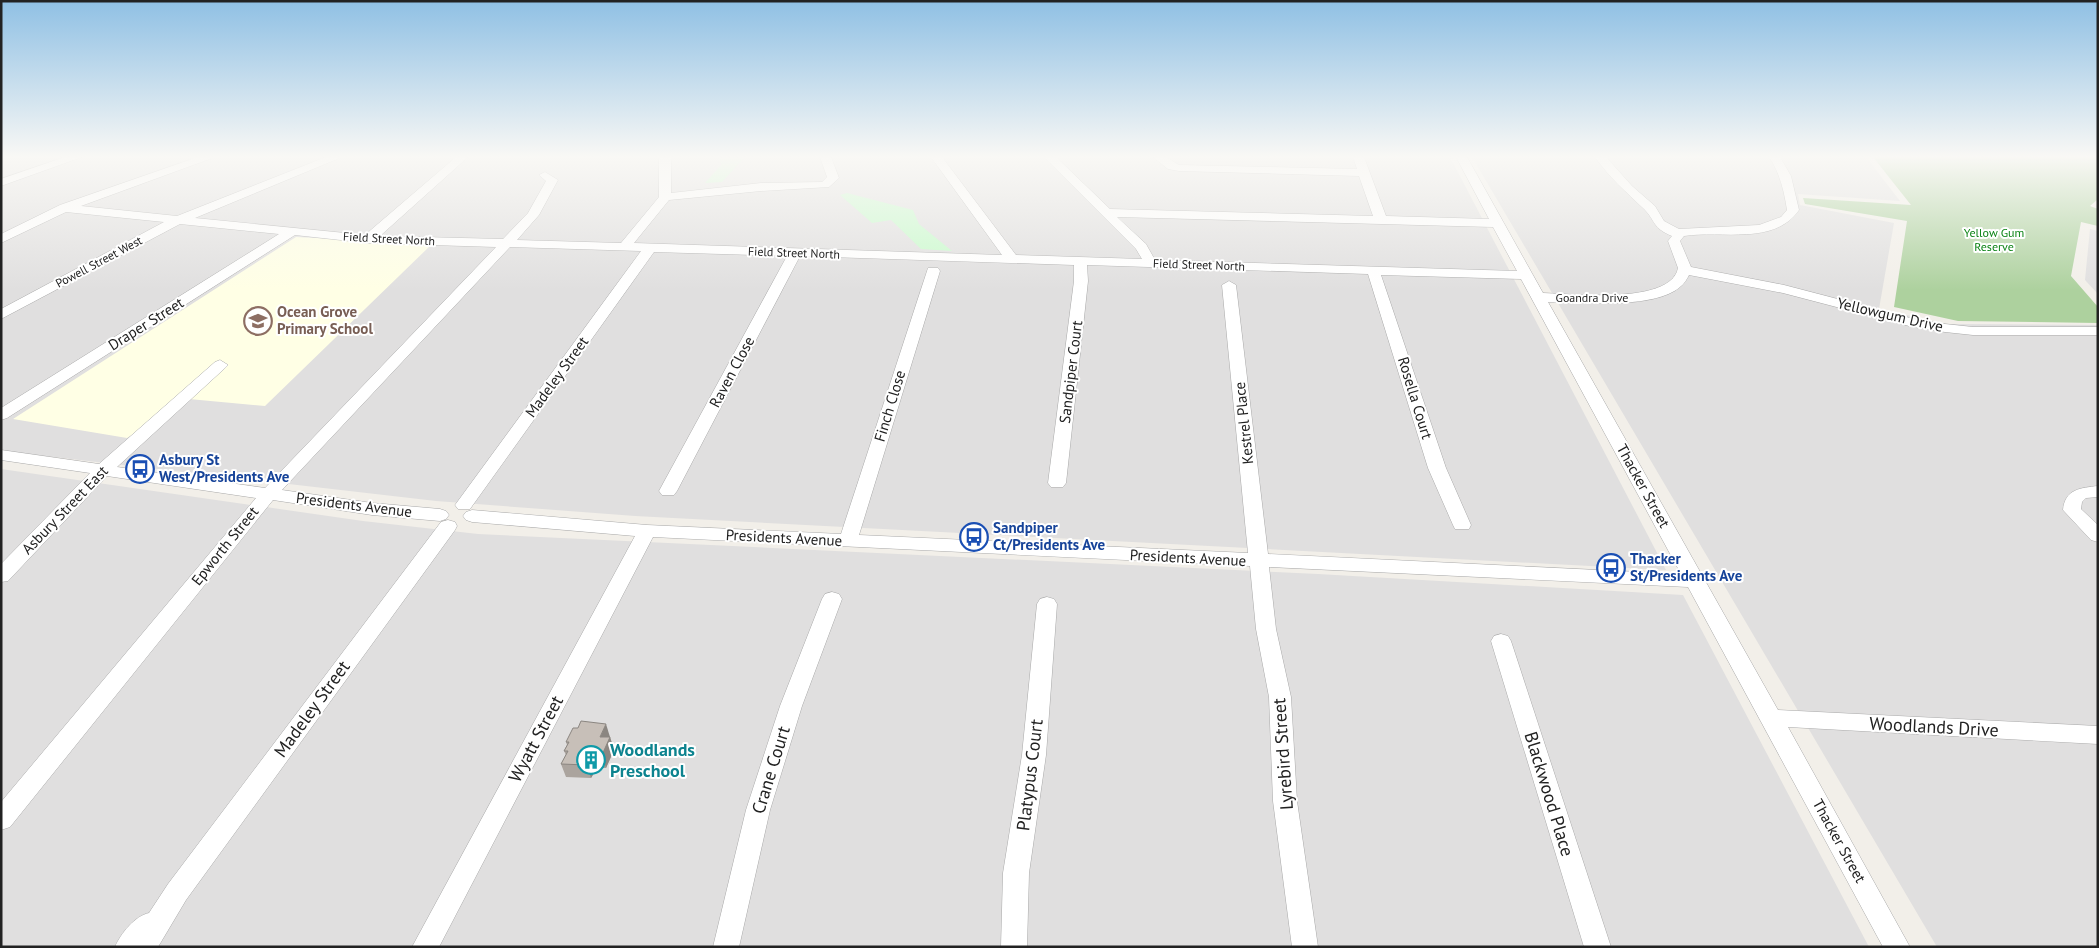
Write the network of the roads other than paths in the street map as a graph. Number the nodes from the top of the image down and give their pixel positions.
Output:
1 (83, 201) edge
2 (226, 201) edge
3 (412, 201) edge
4 (541, 201) edge
5 (662, 201) edge
6 (969, 201) edge
7 (1094, 201) edge
8 (1374, 201) edge
9 (1485, 201) edge
10 (1642, 201) edge
11 (1793, 201) edge
12 (64, 208) junction
13 (1105, 212) junction
14 (1381, 220) junction
15 (176, 221) junction
16 (1497, 223) junction
17 (292, 232) junction
18 (1679, 234) junction
19 (1, 239) edge
20 (368, 239) junction
21 (506, 244) junction
22 (624, 248) junction
23 (649, 249) junction
24 (795, 253) junction
25 (1012, 259) junction
26 (1080, 261) junction
27 (1151, 263) junction
28 (1373, 270) junction
29 (1684, 270) junction
30 (933, 271) dead end
31 (1525, 275) junction
32 (1229, 285) dead end
33 (1538, 297) junction
34 (1, 315) edge
35 (2098, 331) edge
36 (220, 365) dead end
37 (1, 415) edge
38 (1, 456) edge
39 (104, 469) junction
40 (1057, 483) dead end
41 (668, 491) dead end
42 (2098, 491) edge
43 (268, 495) junction
44 (468, 511) junction
45 (444, 520) junction
46 (1462, 524) dead end
47 (647, 531) junction
48 (2098, 536) edge
49 (848, 541) junction
50 (1258, 561) junction
51 (1, 576) edge
52 (1696, 581) junction
53 (832, 599) dead end
54 (1047, 604) dead end
55 (1501, 641) dead end
56 (1771, 718) junction
57 (2098, 735) edge
58 (1, 820) edge
59 (177, 892) junction
60 (128, 947) edge
61 (143, 947) edge
62 (425, 947) edge
63 (726, 947) edge
64 (1014, 947) edge
65 (1305, 947) edge
66 (1598, 947) edge
67 (1897, 947) edge

1 - 12 street
2 - 15 street, Powell Street West
3 - 20 street
4 - 21 street, Epworth Street
5 - 22 street
6 - 25 street
7 - 13 street
8 - 14 street
9 - 16 street, Thacker Street
10 - 18 street
11 - 18 street
12 - 15 street, Field Street North
12 - 19 street
13 - 14 street
13 - 27 street
14 - 16 street
15 - 17 street, Field Street North
15 - 34 street, Powell Street West
16 - 31 street, Thacker Street
17 - 20 street, Field Street North
17 - 37 street, Draper Street
18 - 29 street
20 - 21 street, Field Street North
21 - 22 street, Field Street North
21 - 43 street, Epworth Street
22 - 23 street, Field Street North
23 - 24 street, Field Street North
23 - 44 street, Madeley Street
24 - 25 street, Field Street North
24 - 41 street, Raven Close
25 - 26 street, Field Street North
26 - 27 street, Field Street North
26 - 40 street, Sandpiper Court
27 - 28 street, Field Street North
28 - 31 street, Field Street North
28 - 46 street, Rosella Court
29 - 33 street, Goandra Drive
29 - 35 street, Yellowgum Drive
30 - 49 street, Finch Close
31 - 33 street, Thacker Street
32 - 50 street, Kestrel Place
33 - 52 street, Thacker Street
36 - 39 street, Asbury Street East
38 - 39 street, Presidents Avenue
39 - 43 street, Presidents Avenue
39 - 51 street, Asbury Street East
42 - 48 street
43 - 45 street, Presidents Avenue
43 - 58 street, Epworth Street
44 - 45 street
44 - 47 street, Presidents Avenue
45 - 59 street, Madeley Street
47 - 49 street, Presidents Avenue
47 - 62 street, Wyatt Street
49 - 50 street, Presidents Avenue
50 - 52 street, Presidents Avenue
50 - 65 street, Lyrebird Street
52 - 56 street, Thacker Street
53 - 63 street, Crane Court
54 - 64 street, Platypus Court
55 - 66 street, Blackwood Place
56 - 57 street, Woodlands Drive
56 - 67 street, Thacker Street
59 - 60 street, Madeley Street
59 - 61 street, Madeley Street

